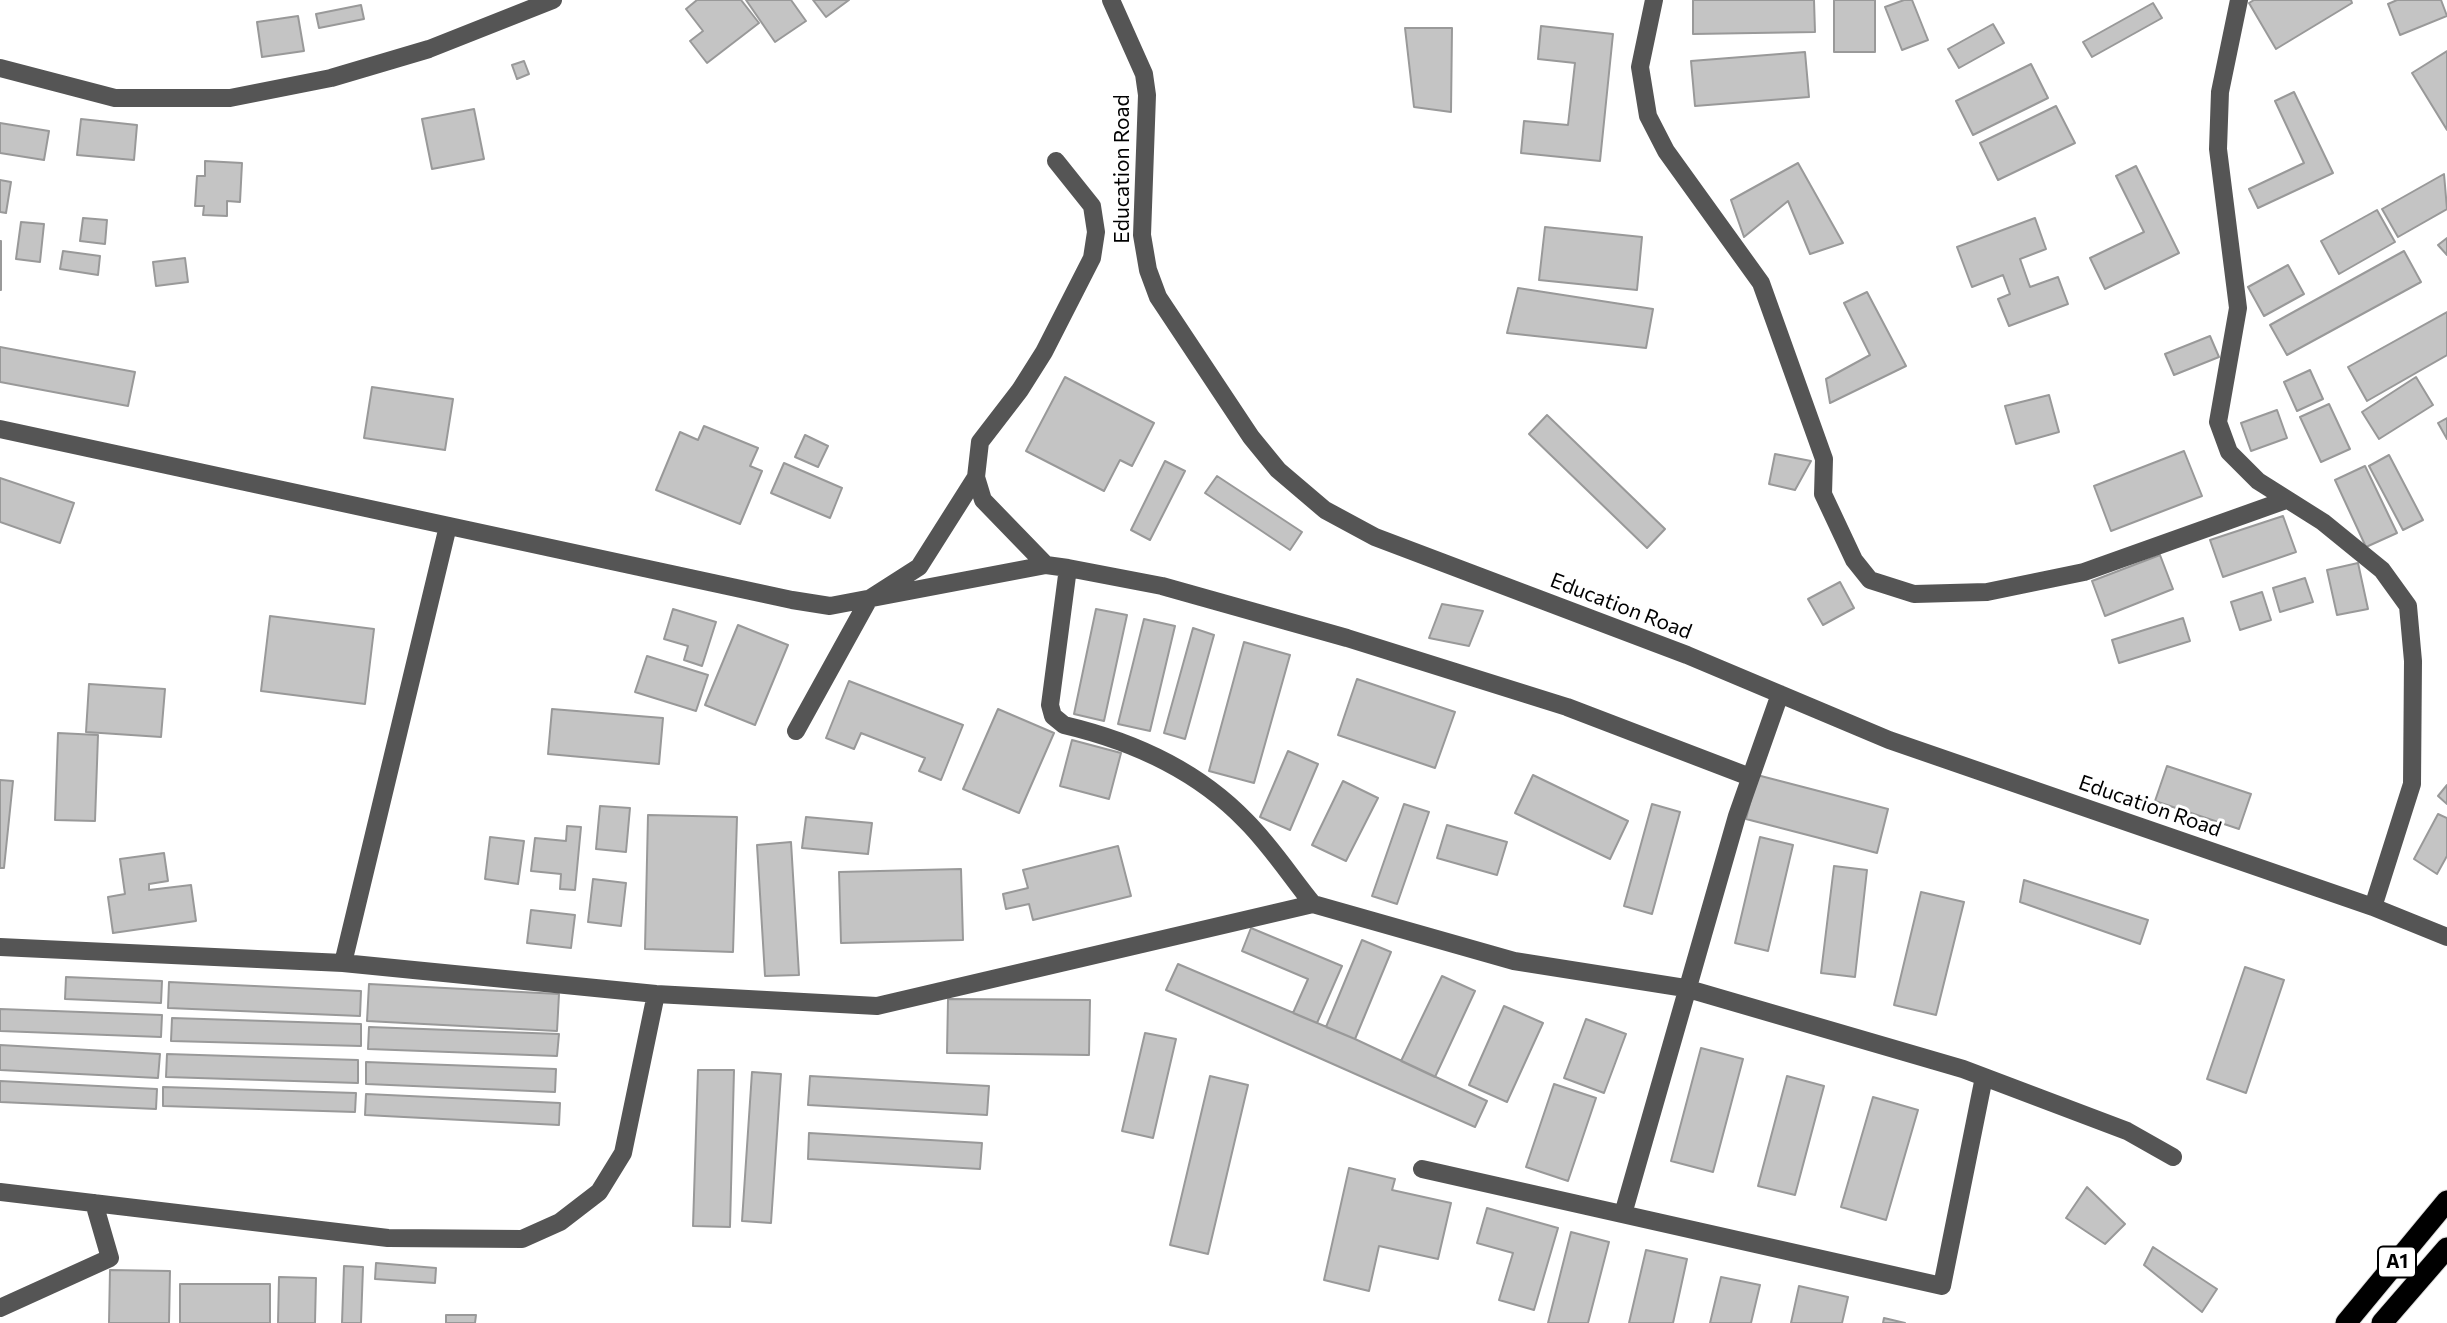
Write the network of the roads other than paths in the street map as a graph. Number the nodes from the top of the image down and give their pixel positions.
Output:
1 (553, 0) edge
2 (1111, 0) edge
3 (1654, 0) edge
4 (2239, 0) edge
5 (0, 68) edge
6 (1056, 161) dead end
7 (0, 429) edge
8 (976, 477) junction
9 (2286, 500) junction
10 (448, 526) junction
11 (1046, 565) junction
12 (1068, 568) junction
13 (869, 599) junction
14 (1780, 694) junction
15 (796, 731) dead end
16 (1750, 778) junction
17 (1313, 904) junction
18 (2373, 907) junction
19 (2447, 937) edge
20 (0, 947) edge
21 (344, 963) junction
22 (1685, 988) junction
23 (656, 994) junction
24 (1984, 1077) junction
25 (2173, 1157) dead end
26 (1422, 1170) dead end
27 (0, 1192) edge
28 (2447, 1201) edge
29 (94, 1203) junction
30 (1623, 1214) junction
31 (2447, 1248) edge
32 (0, 1308) edge
33 (2346, 1323) edge
34 (2382, 1323) edge

1 - 5 street
2 - 14 street, Education Road
3 - 9 street
4 - 9 street
6 - 8 street
7 - 10 street
8 - 11 street
8 - 13 street
9 - 18 street
10 - 13 street
10 - 21 street
11 - 12 street
11 - 13 street
12 - 16 street
12 - 17 street
13 - 15 street
14 - 16 street
14 - 18 street, Education Road
16 - 22 street
17 - 22 street
17 - 23 street
18 - 19 street, Education Road
20 - 21 street
21 - 23 street
22 - 24 street
22 - 30 street
23 - 29 street
24 - 25 street
24 - 30 street
26 - 30 street
27 - 29 street
28 - 33 highway, A1
29 - 32 street
31 - 34 highway, A1

